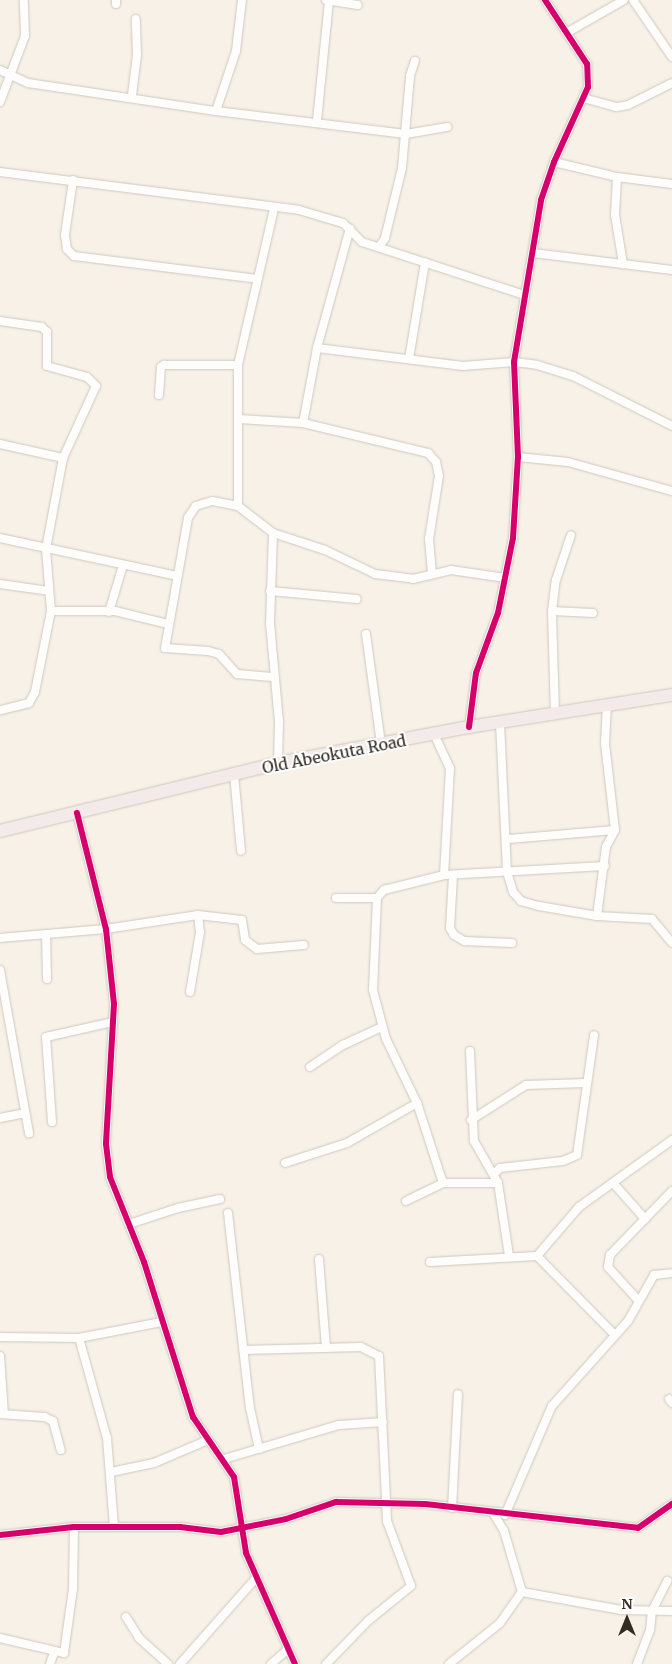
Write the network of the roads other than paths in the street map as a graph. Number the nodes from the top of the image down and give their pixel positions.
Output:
1 (24, 0) edge
2 (242, 0) edge
3 (545, 0) edge
4 (633, 0) edge
5 (328, 1) edge
6 (619, 1) edge
7 (358, 5) dead end
8 (136, 19) dead end
9 (568, 32) junction
10 (672, 57) edge
11 (415, 62) dead end
12 (0, 70) edge
13 (12, 77) junction
14 (672, 84) edge
15 (132, 95) junction
16 (583, 98) junction
17 (0, 102) edge
18 (216, 111) junction
19 (317, 121) junction
20 (447, 128) dead end
21 (406, 134) junction
22 (554, 162) junction
23 (0, 172) edge
24 (12, 176) junction
25 (617, 177) junction
26 (0, 178) edge
27 (73, 180) junction
28 (672, 184) edge
29 (274, 209) junction
30 (350, 228) junction
31 (385, 238) junction
32 (379, 247) junction
33 (388, 250) junction
34 (533, 253) junction
35 (425, 262) junction
36 (623, 264) junction
37 (672, 270) edge
38 (258, 279) junction
39 (524, 295) junction
40 (0, 321) edge
41 (318, 348) junction
42 (409, 359) junction
43 (514, 362) junction
44 (238, 365) junction
45 (159, 395) dead end
46 (239, 419) junction
47 (303, 423) junction
48 (672, 426) edge
49 (0, 444) edge
50 (518, 457) junction
51 (63, 458) junction
52 (672, 491) edge
53 (238, 506) junction
54 (273, 533) junction
55 (571, 534) dead end
56 (0, 538) edge
57 (46, 549) junction
58 (123, 565) junction
59 (432, 573) junction
60 (177, 576) junction
61 (505, 578) junction
62 (0, 584) edge
63 (49, 591) junction
64 (270, 591) junction
65 (357, 600) dead end
66 (552, 611) junction
67 (51, 612) junction
68 (109, 612) junction
69 (593, 612) dead end
70 (168, 624) junction
71 (366, 634) dead end
72 (275, 677) junction
73 (672, 695) edge
74 (607, 706) junction
75 (0, 710) edge
76 (555, 714) junction
77 (500, 723) junction
78 (469, 726) junction
79 (434, 734) junction
80 (380, 744) junction
81 (278, 763) junction
82 (234, 774) junction
83 (77, 813) junction
84 (615, 830) junction
85 (0, 831) edge
86 (509, 838) junction
87 (241, 852) dead end
88 (605, 866) junction
89 (508, 872) junction
90 (444, 875) junction
91 (453, 876) junction
92 (336, 898) dead end
93 (377, 898) junction
94 (198, 915) junction
95 (597, 916) junction
96 (106, 929) junction
97 (46, 934) junction
98 (0, 938) edge
99 (512, 943) dead end
100 (672, 943) edge
101 (304, 945) dead end
102 (0, 970) edge
103 (47, 979) dead end
104 (190, 992) dead end
105 (113, 1022) junction
106 (382, 1027) junction
107 (594, 1035) dead end
108 (470, 1051) dead end
109 (310, 1066) dead end
110 (586, 1083) junction
111 (417, 1103) junction
112 (25, 1113) junction
113 (0, 1118) edge
114 (471, 1120) junction
115 (52, 1122) dead end
116 (29, 1134) dead end
117 (672, 1140) edge
118 (285, 1162) dead end
119 (494, 1174) junction
120 (498, 1183) junction
121 (443, 1184) junction
122 (614, 1184) junction
123 (672, 1191) edge
124 (220, 1199) dead end
125 (406, 1200) dead end
126 (228, 1213) dead end
127 (645, 1219) junction
128 (129, 1224) junction
129 (509, 1256) junction
130 (537, 1256) junction
131 (319, 1259) dead end
132 (430, 1262) dead end
133 (672, 1273) edge
134 (637, 1299) junction
135 (161, 1322) junction
136 (615, 1335) junction
137 (0, 1337) edge
138 (79, 1338) junction
139 (326, 1348) junction
140 (244, 1350) junction
141 (0, 1356) edge
142 (458, 1394) dead end
143 (2, 1414) edge
144 (383, 1422) junction
145 (208, 1440) junction
146 (259, 1449) junction
147 (61, 1450) dead end
148 (224, 1459) junction
149 (111, 1472) junction
150 (385, 1502) junction
151 (672, 1504) edge
152 (452, 1508) junction
153 (493, 1513) junction
154 (505, 1515) junction
155 (74, 1527) junction
156 (114, 1527) junction
157 (243, 1528) junction
158 (0, 1535) edge
159 (256, 1578) junction
160 (667, 1581) dead end
161 (522, 1592) junction
162 (652, 1611) junction
163 (672, 1611) edge
164 (126, 1617) dead end
165 (0, 1638) edge
166 (287, 1650) junction
167 (54, 1653) junction
168 (643, 1656) junction
169 (188, 1661) edge
170 (50, 1664) edge
171 (168, 1664) edge
172 (180, 1664) edge
173 (271, 1664) edge
174 (295, 1664) edge
175 (326, 1664) edge
176 (449, 1664) edge
177 (637, 1664) edge
178 (649, 1664) edge

1 - 13 street
2 - 18 street
3 - 9 street
4 - 10 street
5 - 7 street
5 - 19 street
6 - 9 street
8 - 15 street
9 - 16 street
11 - 21 street
12 - 13 street
13 - 15 street
13 - 17 street
14 - 16 street
15 - 18 street
16 - 22 street
18 - 19 street
19 - 21 street
20 - 21 street
21 - 31 street
22 - 25 street
22 - 34 street
23 - 24 street
24 - 26 street
24 - 27 street
25 - 28 street
25 - 36 street
27 - 29 street
27 - 38 street
29 - 30 street
29 - 38 street
30 - 32 street
30 - 41 street
31 - 32 street
31 - 33 street
32 - 33 street
33 - 35 street
34 - 36 street
34 - 39 street
35 - 39 street
35 - 42 street
36 - 37 street
38 - 44 street
39 - 43 street
40 - 51 street
41 - 42 street
41 - 47 street
42 - 43 street
43 - 48 street
43 - 50 street
44 - 45 street
44 - 46 street
46 - 47 street
46 - 53 street
47 - 59 street
49 - 51 street
50 - 52 street
50 - 61 street
51 - 57 street
53 - 54 street
53 - 60 street
54 - 59 street
54 - 64 street
55 - 66 street
56 - 57 street
57 - 58 street
57 - 63 street
58 - 60 street
58 - 68 street
59 - 61 street
60 - 70 street
61 - 78 street
62 - 63 street
63 - 67 street
64 - 65 street
64 - 72 street
66 - 69 street
66 - 76 street
67 - 68 street
67 - 75 street
68 - 70 street
70 - 72 street
71 - 80 street
72 - 81 street
73 - 74 highway, Old Abeokuta Road
74 - 76 highway, Old Abeokuta Road
74 - 84 street
76 - 77 highway, Old Abeokuta Road
77 - 78 highway, Old Abeokuta Road
77 - 86 street
78 - 79 highway, Old Abeokuta Road
79 - 80 highway, Old Abeokuta Road
79 - 90 street
80 - 81 highway, Old Abeokuta Road
81 - 82 highway, Old Abeokuta Road
82 - 83 highway, Old Abeokuta Road
82 - 87 street
83 - 85 highway, Old Abeokuta Road
83 - 96 street
84 - 86 street
84 - 88 street
86 - 89 street
88 - 89 street
88 - 95 street
89 - 91 street
89 - 95 street
90 - 91 street
90 - 93 street
91 - 99 street
92 - 93 street
93 - 106 street
94 - 96 street
94 - 101 street
94 - 104 street
95 - 100 street
96 - 97 street
96 - 105 street
97 - 98 street
97 - 103 street
102 - 112 street
105 - 115 street
105 - 128 street
106 - 109 street
106 - 111 street
107 - 110 street
108 - 114 street
110 - 114 street
110 - 119 street
111 - 118 street
111 - 121 street
112 - 113 street
112 - 116 street
114 - 119 street
117 - 122 street
119 - 120 street
120 - 121 street
120 - 129 street
121 - 125 street
122 - 127 street
122 - 130 street
123 - 127 street
124 - 128 street
126 - 140 street
127 - 134 street
128 - 135 street
129 - 130 street
129 - 132 street
130 - 136 street
131 - 139 street
133 - 134 street
134 - 136 street
135 - 138 street
135 - 145 street
136 - 154 street
137 - 138 street
138 - 149 street
139 - 140 street
139 - 144 street
140 - 146 street
141 - 143 street
142 - 152 street
143 - 147 street
144 - 146 street
144 - 150 street
145 - 148 street
145 - 149 street
146 - 148 street
148 - 157 street
149 - 156 street
150 - 152 street
150 - 157 street
150 - 175 street
151 - 154 street
152 - 153 street
153 - 154 street
153 - 161 street
155 - 156 street
155 - 158 street
155 - 167 street
156 - 157 street
157 - 159 street
159 - 166 street
159 - 169 street
160 - 162 street
161 - 162 street
161 - 176 street
162 - 163 street
162 - 168 street
164 - 171 street
165 - 167 street
166 - 173 street
166 - 174 street
167 - 170 street
168 - 177 street
168 - 178 street
169 - 172 street

